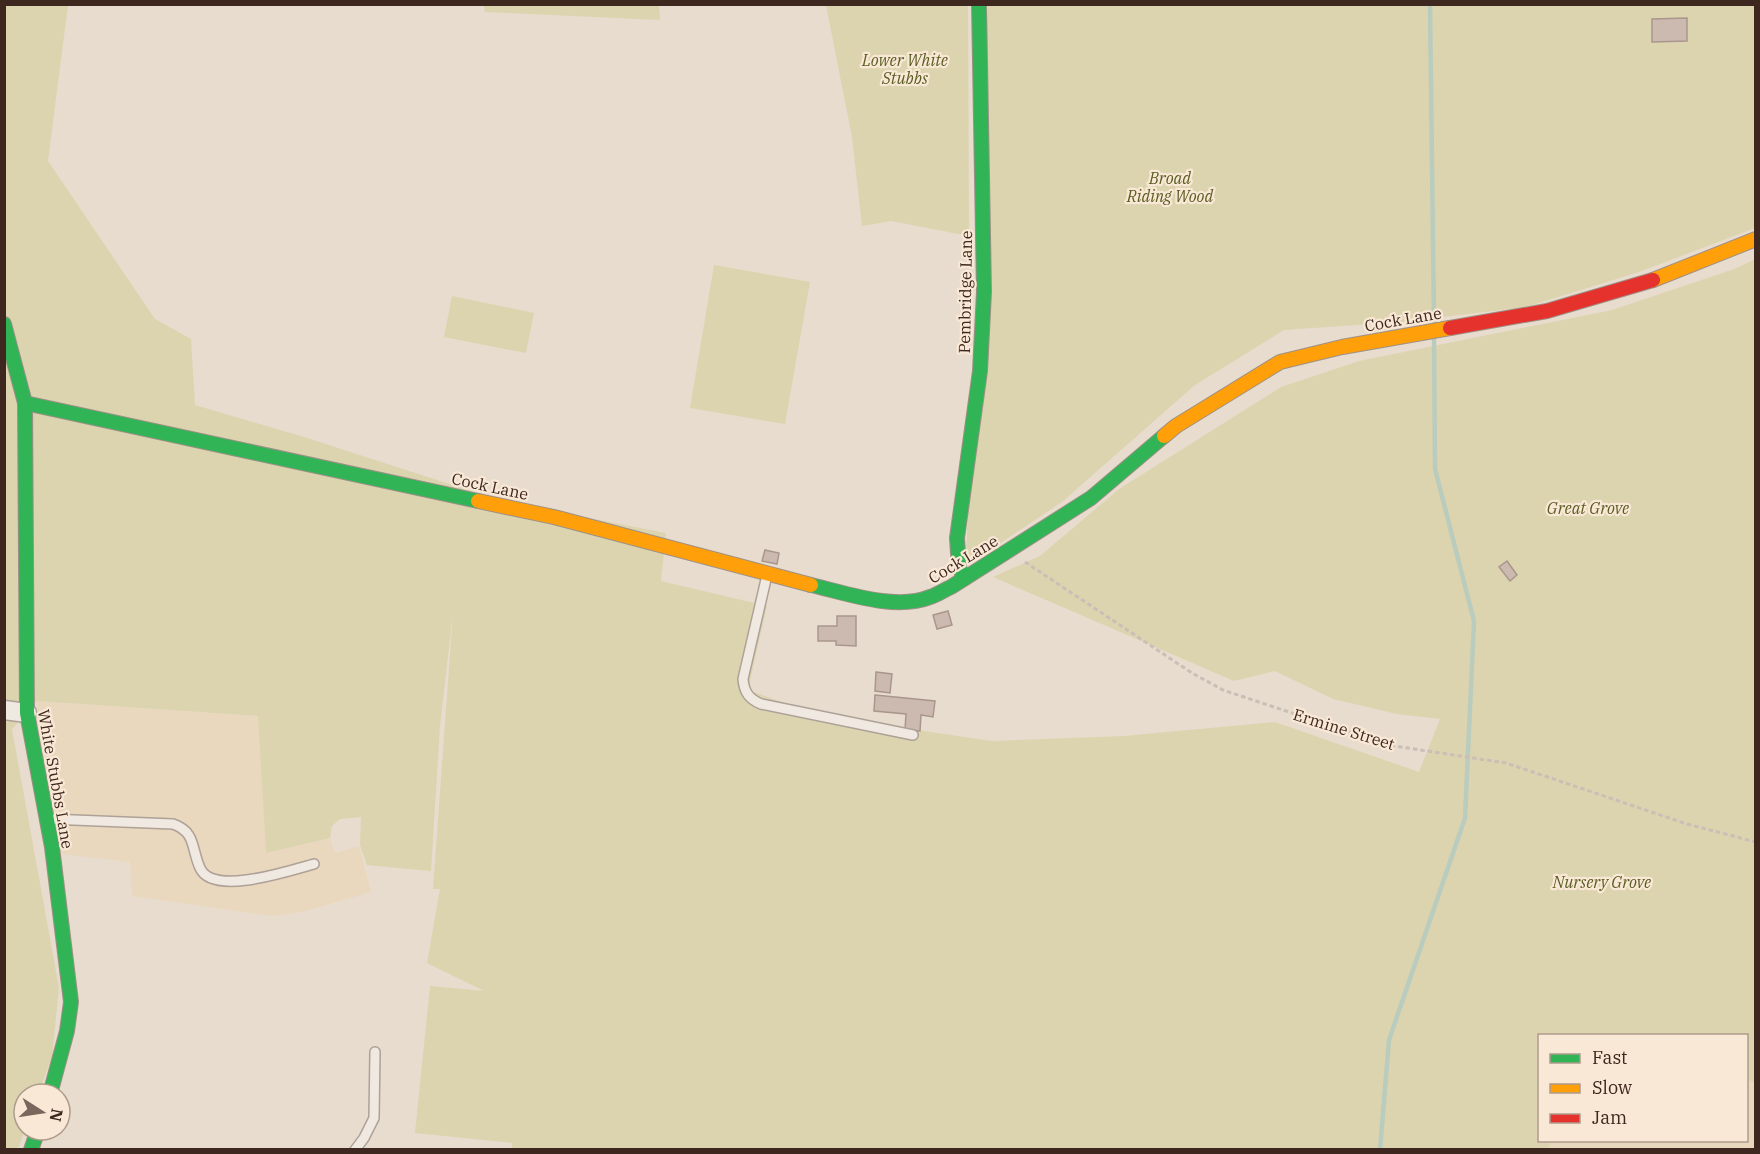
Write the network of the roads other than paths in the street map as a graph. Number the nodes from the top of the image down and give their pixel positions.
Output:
1 (980, 4) edge
2 (1755, 239) edge
3 (4, 324) edge
4 (25, 403) junction
5 (767, 575) junction
6 (965, 578) junction
7 (4, 710) edge
8 (27, 713) junction
9 (913, 735) dead end
10 (47, 819) junction
11 (314, 864) dead end
12 (375, 1052) dead end
13 (53, 1082) edge
14 (354, 1149) edge

1 - 6 street, Pembridge Lane
2 - 6 street, Cock Lane
3 - 4 street, White Stubbs Lane
4 - 5 street, Cock Lane
4 - 8 street, White Stubbs Lane
5 - 6 street, Cock Lane
5 - 9 lane
7 - 8 street
8 - 10 street, White Stubbs Lane
10 - 11 lane
10 - 13 street, White Stubbs Lane
12 - 14 lane

